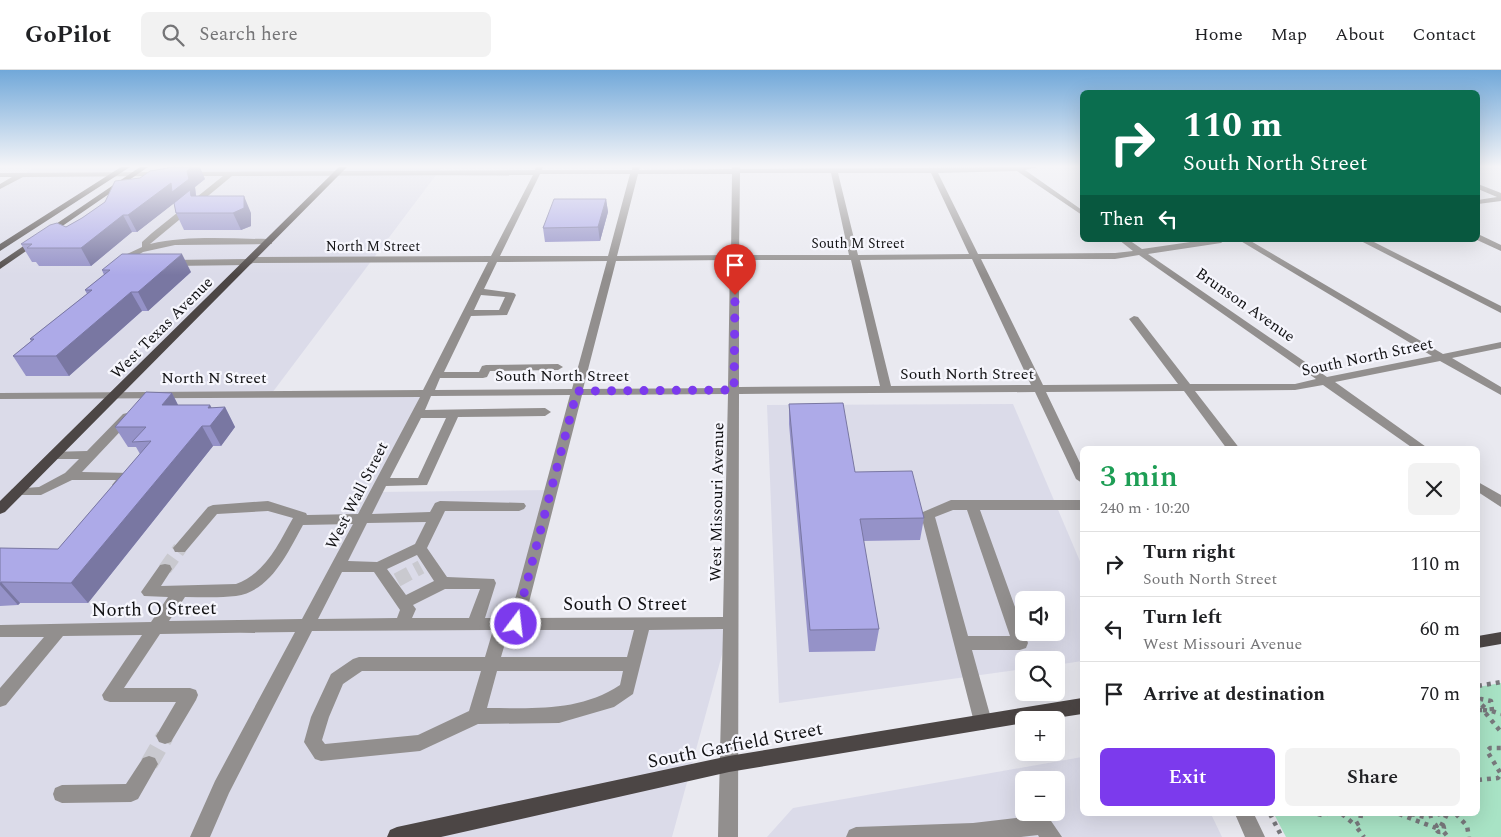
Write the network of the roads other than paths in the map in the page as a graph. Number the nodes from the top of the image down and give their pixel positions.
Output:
1 (71, 203) edge
2 (92, 203) edge
3 (195, 203) edge
4 (309, 203) edge
5 (522, 203) edge
6 (626, 203) edge
7 (736, 203) edge
8 (841, 203) edge
9 (948, 203) edge
10 (1069, 203) edge
11 (1080, 211) edge
12 (1480, 238) edge
13 (269, 242) junction
14 (1125, 242) edge
15 (1208, 242) edge
16 (1246, 242) edge
17 (1367, 242) edge
18 (147, 247) junction
19 (0, 248) edge
20 (1501, 248) edge
21 (1140, 252) junction
22 (974, 256) junction
23 (736, 257) junction
24 (853, 257) junction
25 (612, 258) junction
26 (494, 259) junction
27 (250, 261) junction
28 (2, 263) edge
29 (478, 292) junction
30 (1501, 310) edge
31 (467, 314) junction
32 (1134, 319) dead end
33 (1501, 345) edge
34 (1442, 357) junction
35 (558, 367) dead end
36 (436, 375) junction
37 (1325, 381) junction
38 (1039, 388) junction
39 (1187, 388) junction
40 (886, 389) junction
41 (734, 390) junction
42 (577, 391) junction
43 (428, 392) junction
44 (1501, 392) edge
45 (116, 394) junction
46 (148, 394) junction
47 (0, 396) edge
48 (544, 412) dead end
49 (417, 414) junction
50 (454, 414) junction
51 (1232, 446) edge
52 (1420, 446) edge
53 (54, 455) junction
54 (91, 455) junction
55 (1080, 475) edge
56 (70, 476) junction
57 (382, 482) junction
58 (1480, 487) edge
59 (17, 492) junction
60 (108, 497) edge
61 (1501, 502) edge
62 (972, 505) junction
63 (1080, 505) edge
64 (519, 506) dead end
65 (0, 509) edge
66 (294, 516) junction
67 (364, 517) junction
68 (435, 517) junction
69 (180, 548) tunnel mouth
70 (420, 548) junction
71 (339, 566) junction
72 (378, 567) junction
73 (165, 569) tunnel mouth
74 (442, 583) junction
75 (181, 591) junction
76 (403, 603) junction
77 (643, 623) junction
78 (732, 623) junction
79 (475, 624) junction
80 (509, 624) junction
81 (308, 625) junction
82 (402, 625) junction
83 (156, 628) junction
84 (0, 630) edge
85 (59, 630) junction
86 (1501, 638) edge
87 (1480, 642) edge
88 (963, 643) junction
89 (490, 664) junction
90 (633, 664) junction
91 (3, 693) edge
92 (1080, 706) edge
93 (476, 716) junction
94 (983, 722) junction
95 (166, 736) tunnel mouth
96 (149, 764) tunnel mouth
97 (729, 764) junction
98 (62, 794) dead end
99 (1245, 816) edge
100 (974, 835) edge
101 (200, 837) edge
102 (397, 837) edge
103 (728, 837) edge
104 (856, 837) edge
105 (1052, 837) edge
106 (1255, 837) edge

1 - 19 main road
2 - 28 main road
3 - 18 street
4 - 13 main road, West Texas Avenue
5 - 26 street, West Wall Street
6 - 25 street
7 - 23 street, West Missouri Avenue
8 - 24 street
9 - 22 street
10 - 11 street
12 - 20 street
13 - 18 street
13 - 27 main road, West Texas Avenue
14 - 21 street, Brunson Avenue
15 - 21 street, South M Street
16 - 34 street
17 - 30 street
18 - 27 street, North M Street
21 - 22 street, South M Street
21 - 37 street, Brunson Avenue
22 - 24 street, South M Street
22 - 38 street
23 - 24 street, South M Street
23 - 25 street, South M Street
23 - 41 street, West Missouri Avenue
24 - 40 street
25 - 26 street, South M Street
25 - 42 street
26 - 27 street, North M Street
26 - 29 street, West Wall Street
27 - 45 main road, West Texas Avenue
29 - 31 street, West Wall Street
29 - 31 street
31 - 36 street, West Wall Street
32 - 39 street
33 - 34 street, South North Street
34 - 37 street, South North Street
34 - 44 street
35 - 36 street
36 - 43 street, West Wall Street
37 - 39 street, South North Street
37 - 52 street, Brunson Avenue
38 - 39 street, South North Street
38 - 40 street, South North Street
38 - 55 street
39 - 51 street
40 - 41 street, South North Street
41 - 42 street, South North Street
41 - 78 street, West Missouri Avenue
42 - 43 street, South North Street
42 - 80 street
43 - 46 street, North N Street
43 - 49 street, West Wall Street
45 - 46 street, North N Street
45 - 47 street, North N Street
45 - 53 main road, West Texas Avenue
46 - 54 street
48 - 50 street
49 - 50 street
49 - 57 street, West Wall Street
50 - 57 street
53 - 54 street
53 - 59 main road, West Texas Avenue
54 - 56 street
56 - 59 street
56 - 60 street
57 - 67 street, West Wall Street
58 - 61 street
59 - 65 main road, West Texas Avenue
62 - 63 street
62 - 88 street
62 - 88 street
64 - 68 street
66 - 67 street
66 - 69 street
66 - 75 street
67 - 68 street
67 - 71 street, West Wall Street
68 - 70 street
70 - 72 street
70 - 74 street
71 - 72 street
71 - 81 street, West Wall Street
72 - 76 street
73 - 75 street
74 - 76 street
74 - 79 street
75 - 83 street
76 - 82 street
77 - 78 street, South O Street
77 - 80 street, South O Street
77 - 90 street
78 - 97 street, West Missouri Avenue
79 - 80 street, South O Street
79 - 82 street, South O Street
80 - 89 street
81 - 82 street, South O Street
81 - 83 street, North O Street
81 - 101 street, West Wall Street
83 - 85 street, North O Street
83 - 95 street
84 - 85 street, North O Street
85 - 91 street
86 - 87 main road
88 - 94 street
89 - 90 street
89 - 93 street
89 - 93 street
90 - 93 street
92 - 94 main road, South Garfield Street
94 - 97 main road, South Garfield Street
96 - 98 street
97 - 102 main road, South Garfield Street
97 - 103 street, West Missouri Avenue
99 - 106 street
100 - 104 street
100 - 105 street

